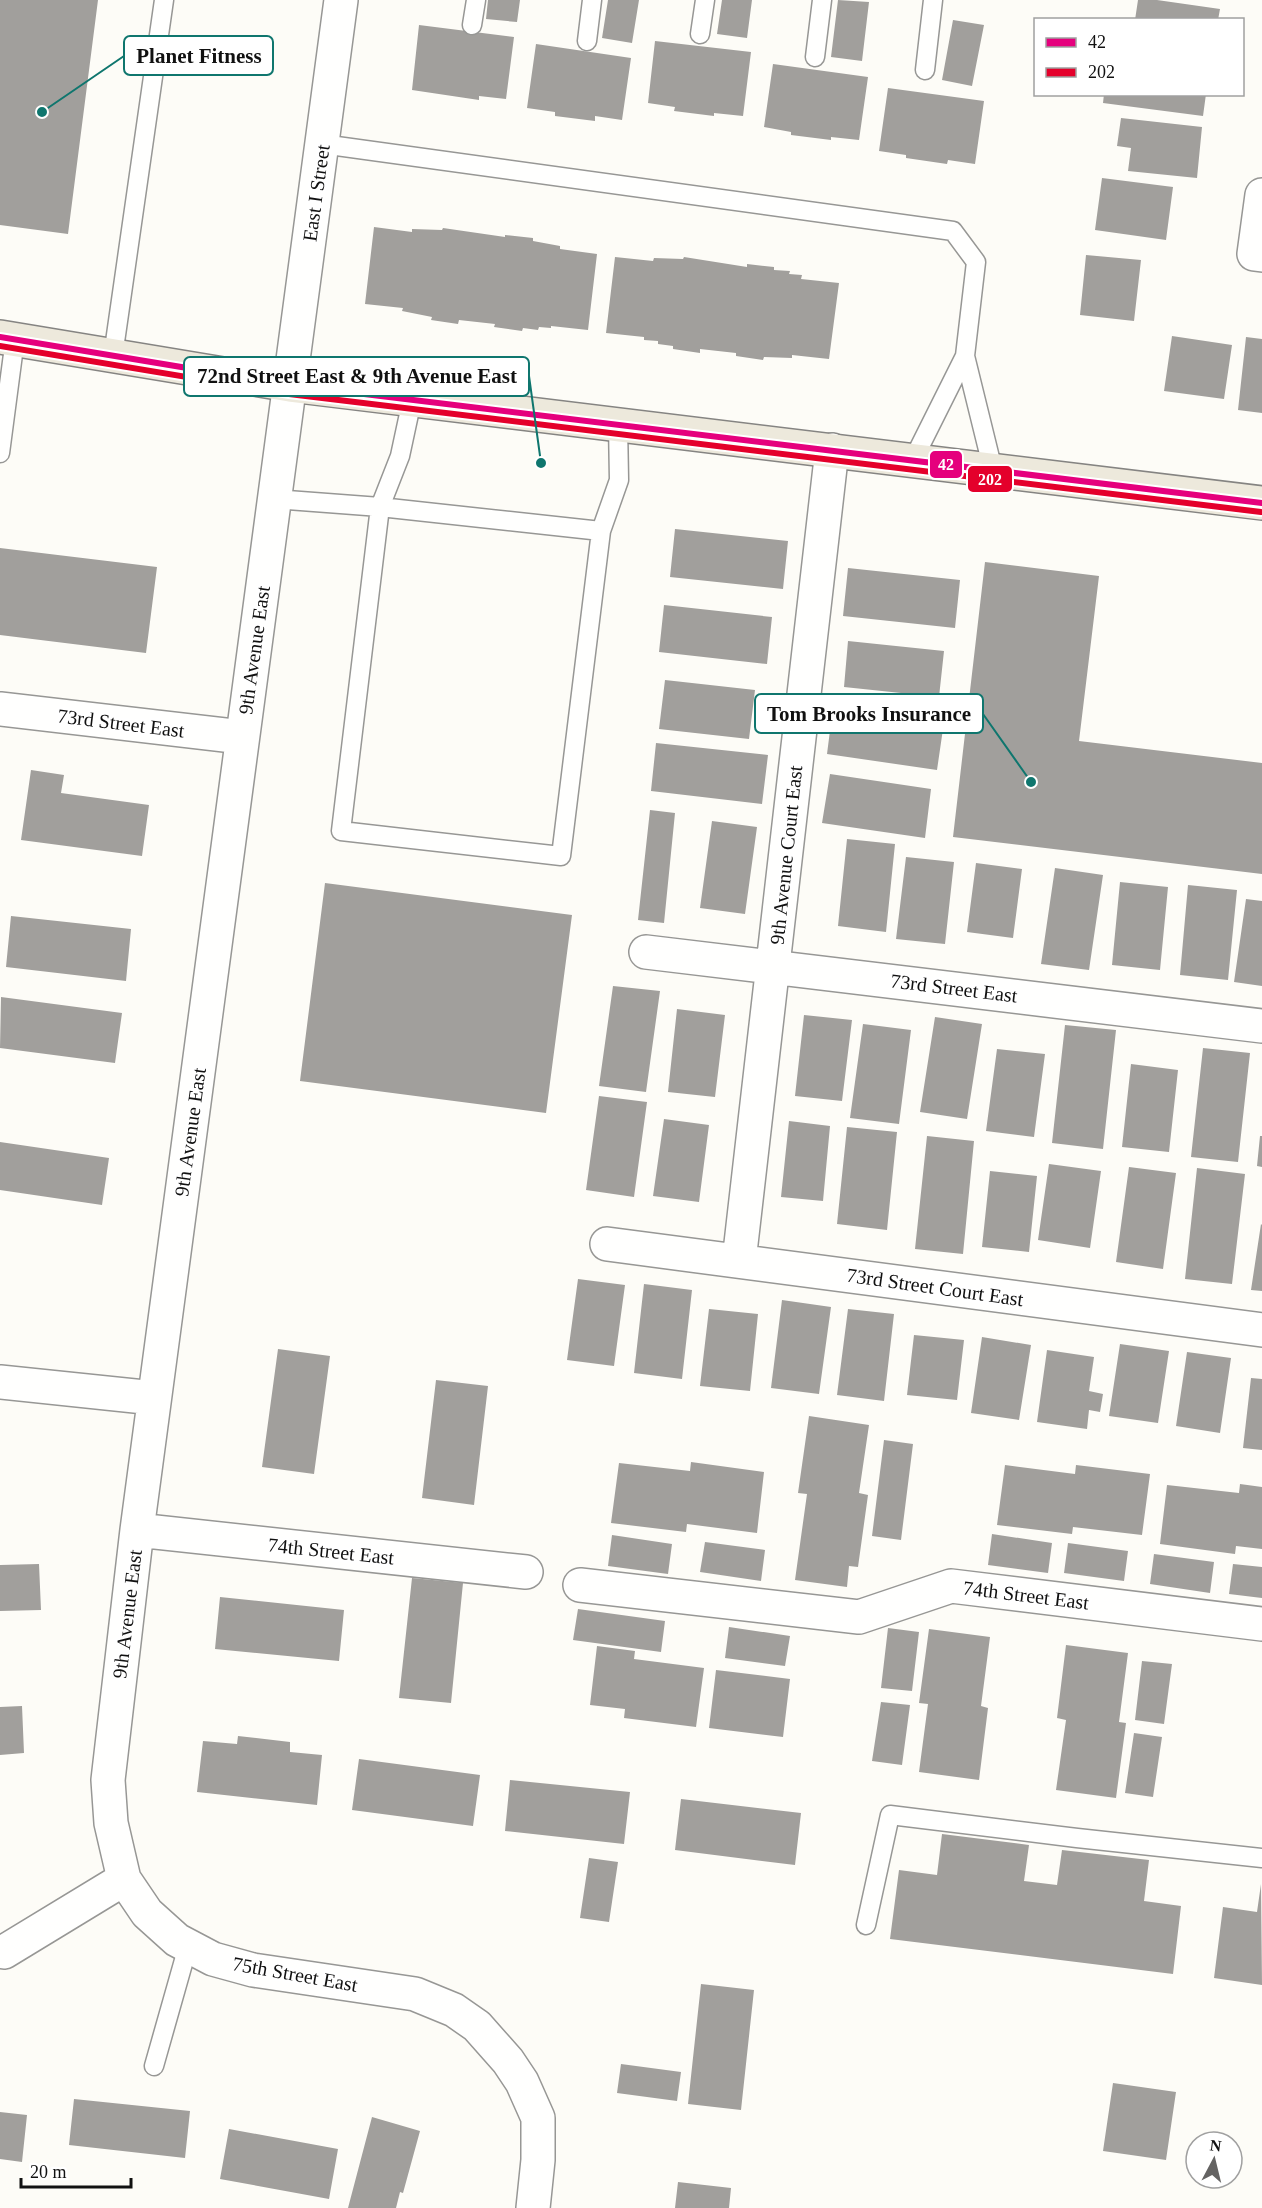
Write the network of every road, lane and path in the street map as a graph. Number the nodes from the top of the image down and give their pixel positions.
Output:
1 (165, 0) edge
2 (341, 0) edge
3 (476, 0) edge
4 (592, 0) edge
5 (705, 0) edge
6 (822, 0) edge
7 (933, 0) edge
8 (472, 25) dead end
9 (700, 34) dead end
10 (587, 41) dead end
11 (815, 57) dead end
12 (925, 70) dead end
13 (322, 144) junction
14 (1262, 195) edge
15 (1258, 255) edge
16 (8, 338) edge
17 (113, 356) junction
18 (965, 356) junction
19 (290, 385) junction
20 (412, 400) junction
21 (618, 424) junction
22 (832, 450) junction
23 (0, 453) edge
24 (913, 460) junction
25 (993, 470) junction
26 (274, 500) junction
27 (1262, 503) edge
28 (380, 507) junction
29 (601, 531) junction
30 (0, 709) edge
31 (242, 737) junction
32 (646, 952) dead end
33 (774, 966) junction
34 (1262, 1026) edge
35 (607, 1244) dead end
36 (739, 1260) junction
37 (1262, 1330) edge
38 (0, 1382) edge
39 (154, 1398) junction
40 (137, 1530) junction
41 (526, 1572) dead end
42 (580, 1586) dead end
43 (1262, 1624) edge
44 (1262, 1858) edge
45 (124, 1879) junction
46 (866, 1925) dead end
47 (188, 1946) junction
48 (4, 1952) dead end
49 (154, 2066) dead end
50 (532, 2208) edge

1 - 17 lane
2 - 13 street, East I Street
3 - 8 lane
4 - 10 lane
5 - 9 lane
6 - 11 lane
7 - 12 lane
13 - 18 lane
13 - 19 street, East I Street
14 - 15 street
16 - 17 main road
16 - 23 lane
17 - 19 main road
18 - 24 lane
18 - 25 lane
19 - 20 main road
19 - 26 street, 9th Avenue East
20 - 21 main road
20 - 28 lane
21 - 22 main road
21 - 29 lane
22 - 24 main road
22 - 33 street, 9th Avenue Court East
24 - 25 main road
25 - 27 main road
26 - 28 lane
26 - 31 street, 9th Avenue East
28 - 29 lane
28 - 29 lane
30 - 31 street, 73rd Street East
31 - 39 street, 9th Avenue East
32 - 33 street, 73rd Street East
33 - 34 street, 73rd Street East
33 - 36 street, 9th Avenue Court East
35 - 36 street, 73rd Street Court East
36 - 37 street, 73rd Street Court East
38 - 39 street
39 - 40 street, 9th Avenue East
40 - 41 street, 74th Street East
40 - 45 street, 9th Avenue East
42 - 43 street, 74th Street East
44 - 46 lane
45 - 47 street, 75th Street East
45 - 48 street
47 - 49 lane
47 - 50 street, 75th Street East

